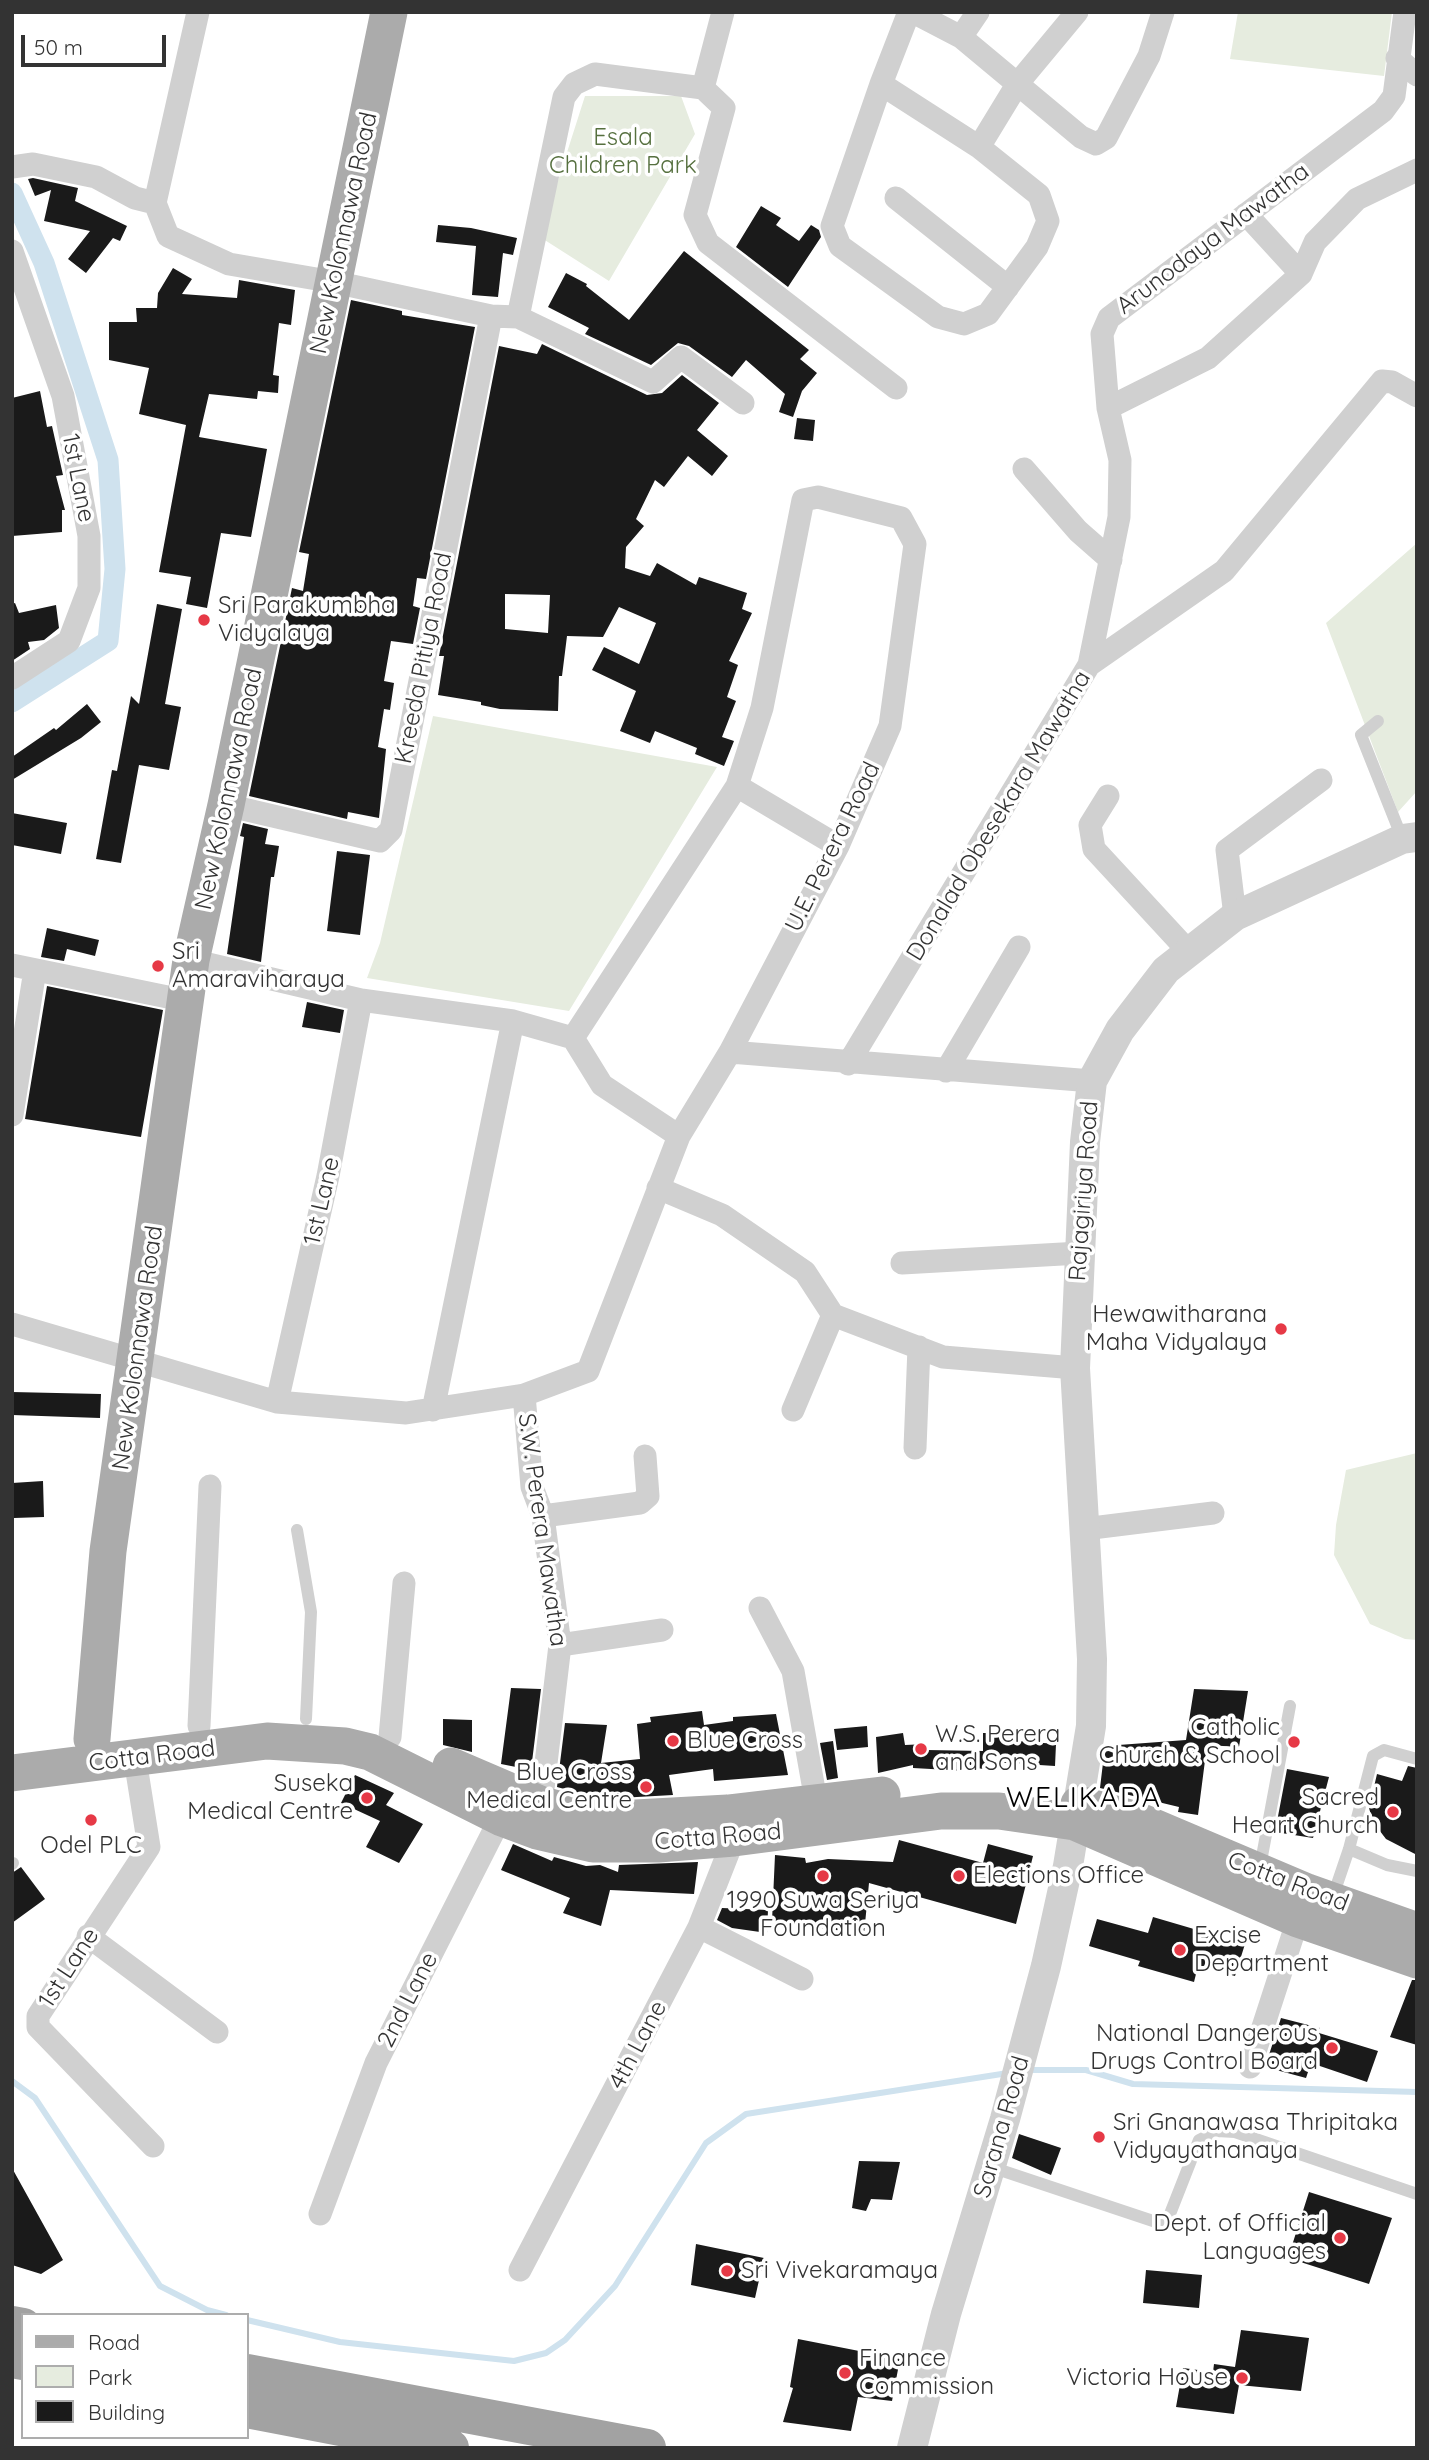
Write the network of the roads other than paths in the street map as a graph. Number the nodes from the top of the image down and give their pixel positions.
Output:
1 (198, 12) edge
2 (389, 12) edge
3 (723, 12) edge
4 (911, 12) edge
5 (978, 12) edge
6 (1077, 12) edge
7 (1163, 12) edge
8 (1405, 12) edge
9 (961, 37) junction
10 (1397, 58) junction
11 (1417, 75) edge
12 (1018, 83) junction
13 (881, 84) junction
14 (703, 88) junction
15 (979, 147) junction
16 (22, 166) edge
17 (1417, 170) edge
18 (896, 198) dead end
19 (155, 203) junction
20 (1246, 214) junction
21 (12, 251) edge
22 (1301, 274) junction
23 (334, 282) junction
24 (1008, 287) junction
25 (491, 316) junction
26 (518, 317) junction
27 (896, 388) dead end
28 (1417, 396) edge
29 (743, 403) dead end
30 (1108, 408) junction
31 (1024, 468) dead end
32 (1111, 560) junction
33 (1089, 666) junction
34 (12, 678) edge
35 (1378, 722) dead end
36 (1321, 780) dead end
37 (737, 786) junction
38 (1108, 796) dead end
39 (226, 805) junction
40 (1410, 838) edge
41 (838, 846) junction
42 (1235, 916) junction
43 (1018, 947) dead end
44 (1190, 953) junction
45 (191, 960) junction
46 (12, 965) edge
47 (35, 970) junction
48 (360, 1000) junction
49 (187, 1001) junction
50 (513, 1021) junction
51 (573, 1038) junction
52 (730, 1052) junction
53 (848, 1064) junction
54 (947, 1071) junction
55 (1092, 1081) junction
56 (12, 1115) edge
57 (679, 1136) junction
58 (658, 1188) junction
59 (1080, 1253) junction
60 (902, 1263) dead end
61 (833, 1315) junction
62 (12, 1324) edge
63 (919, 1347) junction
64 (137, 1360) junction
65 (1075, 1368) junction
66 (524, 1395) junction
67 (277, 1402) junction
68 (433, 1410) junction
69 (793, 1410) dead end
70 (915, 1448) dead end
71 (645, 1456) dead end
72 (210, 1486) dead end
73 (1213, 1513) dead end
74 (543, 1516) junction
75 (1084, 1529) junction
76 (297, 1530) dead end
77 (404, 1583) dead end
78 (760, 1608) dead end
79 (662, 1630) dead end
80 (560, 1645) junction
81 (1290, 1706) dead end
82 (306, 1719) junction
83 (199, 1726) junction
84 (390, 1737) junction
85 (92, 1739) junction
86 (12, 1748) edge
87 (135, 1759) junction
88 (1417, 1759) edge
89 (12, 1773) edge
90 (816, 1801) junction
91 (905, 1804) junction
92 (523, 1812) junction
93 (1077, 1813) junction
94 (731, 1826) junction
95 (1349, 1849) junction
96 (1417, 1871) edge
97 (1259, 1873) junction
98 (1312, 1904) junction
99 (699, 1927) junction
100 (1417, 1931) edge
101 (88, 1936) junction
102 (1417, 1960) edge
103 (802, 1979) dead end
104 (217, 2032) dead end
105 (1250, 2067) dead end
106 (153, 2146) dead end
107 (990, 2167) junction
108 (1417, 2193) edge
109 (320, 2214) dead end
110 (520, 2270) dead end
111 (248, 2373) edge
112 (248, 2409) edge
113 (322, 2436) edge
114 (450, 2448) edge
115 (647, 2448) edge
116 (912, 2448) edge

1 - 19 street
2 - 23 main road, New Kolonnawa Road
3 - 14 street
4 - 9 street
4 - 13 street
5 - 9 street
6 - 12 street
7 - 12 street
8 - 10 street, Arunodaya Mawatha
9 - 12 street
10 - 11 street
10 - 20 street, Arunodaya Mawatha
12 - 15 street
13 - 15 street
13 - 24 street
14 - 26 street
14 - 27 street
15 - 24 street
16 - 19 street
17 - 22 street
18 - 24 street
19 - 23 street
20 - 22 street
20 - 30 street, Arunodaya Mawatha
21 - 34 street, 1st Lane
22 - 30 street
23 - 25 street
23 - 39 main road, New Kolonnawa Road
25 - 26 street
25 - 39 street, Kreeda Pitiya Road
26 - 29 street
28 - 33 street, Donalad Obesekara Mawatha
30 - 32 street, Arunodaya Mawatha
31 - 32 street
32 - 33 street, Arunodaya Mawatha
33 - 53 street, Donalad Obesekara Mawatha
35 - 40 lane
36 - 42 street
37 - 41 street
37 - 41 street, U.E. Perera Road
37 - 51 street, U.E. Perera Road
38 - 44 street
39 - 45 main road, New Kolonnawa Road
40 - 42 street, Rajagiriya Road
41 - 52 street, U.E. Perera Road
42 - 44 street, Rajagiriya Road
43 - 54 street
44 - 55 street, Rajagiriya Road
45 - 48 street
45 - 49 main road, New Kolonnawa Road
46 - 47 street
47 - 49 street
47 - 56 street
48 - 50 street
48 - 67 street, 1st Lane
49 - 64 main road, New Kolonnawa Road
50 - 51 street
50 - 68 street
51 - 57 street
52 - 53 street
52 - 57 street, U.E. Perera Road
53 - 54 street
54 - 55 street
55 - 59 street, Rajagiriya Road
57 - 58 street, U.E. Perera Road
58 - 61 street
58 - 66 street, U.E. Perera Road
59 - 60 street
59 - 65 street, Rajagiriya Road
61 - 63 street
61 - 69 street
62 - 64 street, U.E. Perera Road
63 - 65 street
63 - 70 street
64 - 67 street, U.E. Perera Road
64 - 85 main road, New Kolonnawa Road
65 - 75 street, Rajagiriya Road
66 - 68 street, U.E. Perera Road
66 - 74 street, S.W. Perera Mawatha
67 - 68 street, U.E. Perera Road
71 - 74 street
72 - 83 street
73 - 75 street
74 - 80 street, S.W. Perera Mawatha
75 - 93 street, Rajagiriya Road
76 - 82 lane
77 - 84 street
78 - 90 street
79 - 80 street
80 - 92 street, S.W. Perera Mawatha
81 - 97 lane
82 - 83 main road, Cotta Road
82 - 84 main road, Cotta Road
83 - 85 main road, Cotta Road
84 - 92 main road, Cotta Road
85 - 86 main road, Cotta Road
87 - 89 main road, Cotta Road
87 - 92 main road, Cotta Road
87 - 101 street, 1st Lane
88 - 95 lane
90 - 91 main road, Cotta Road
90 - 94 main road, Cotta Road
91 - 93 main road, Cotta Road
91 - 94 main road, Cotta Road
92 - 94 main road, Cotta Road
92 - 109 street, 2nd Lane
93 - 97 main road, Cotta Road
93 - 98 main road, Cotta Road
93 - 107 street, Sarana Road
94 - 99 street, 4th Lane
95 - 96 lane
95 - 98 lane
97 - 98 main road, Cotta Road
98 - 100 main road, Cotta Road
98 - 102 main road, Cotta Road
98 - 105 street
99 - 103 street
99 - 110 street, 4th Lane
101 - 104 street
101 - 106 street, 1st Lane
107 - 108 lane
107 - 116 street, Sarana Road
111 - 115 highway
112 - 113 highway
113 - 114 highway

